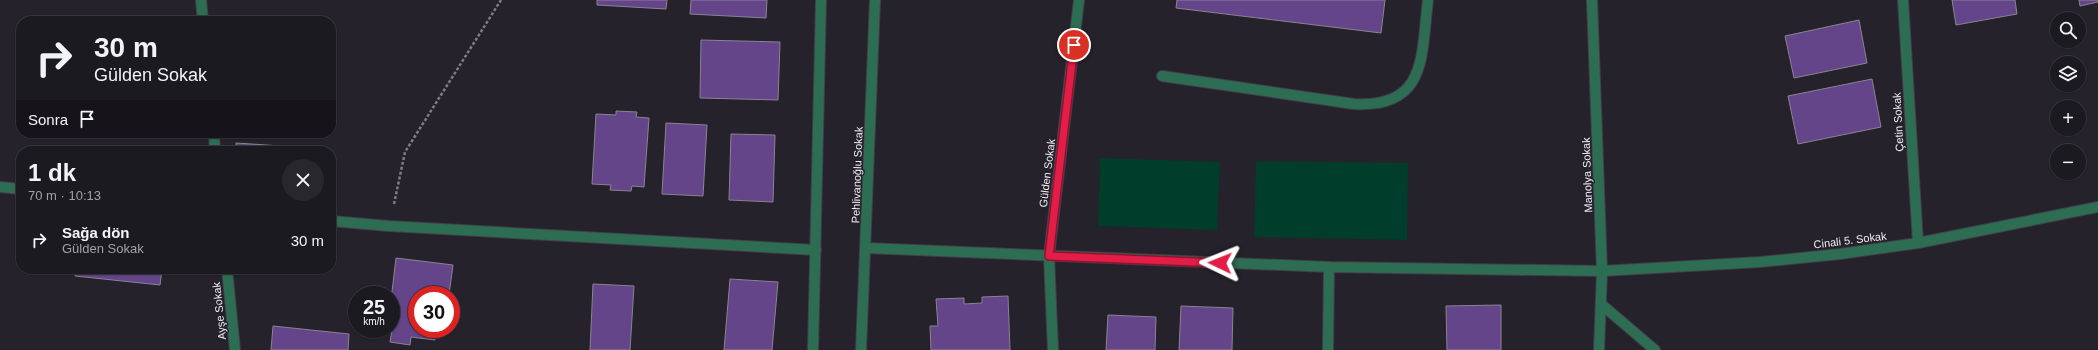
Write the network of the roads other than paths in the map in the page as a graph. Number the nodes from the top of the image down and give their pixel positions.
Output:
1 (201, 0) edge
2 (821, 0) edge
3 (875, 0) edge
4 (1079, 0) edge
5 (1428, 0) edge
6 (1592, 0) edge
7 (1903, 0) edge
8 (203, 16) edge
9 (1162, 76) dead end
10 (0, 187) edge
11 (16, 189) edge
12 (2098, 207) edge
13 (336, 221) edge
14 (1918, 243) junction
15 (866, 248) junction
16 (816, 250) junction
17 (1049, 256) junction
18 (1328, 267) junction
19 (1602, 271) junction
20 (227, 274) edge
21 (1601, 304) junction
22 (235, 350) edge
23 (813, 350) edge
24 (861, 350) edge
25 (1053, 350) edge
26 (1328, 350) edge
27 (1599, 350) edge
28 (1655, 350) edge

1 - 8 street
2 - 16 street
3 - 15 street, Pehlivanoğlu Sokak
4 - 17 street, Gülden Sokak
5 - 9 street
6 - 19 street, Manolya Sokak
7 - 14 street, Çetin Sokak
10 - 11 street
12 - 14 street, Cinali 5. Sokak
13 - 16 street
14 - 19 street, Cinali 5. Sokak
15 - 17 street, Cinali 5. Sokak
15 - 24 street, Pehlivanoğlu Sokak
16 - 23 street
17 - 18 street, Cinali 5. Sokak
17 - 25 street, Gülden Sokak
18 - 19 street, Cinali 5. Sokak
18 - 26 street
19 - 21 street, Manolya Sokak
20 - 22 street, Ayşe Sokak
21 - 27 street, Manolya Sokak
21 - 28 street

